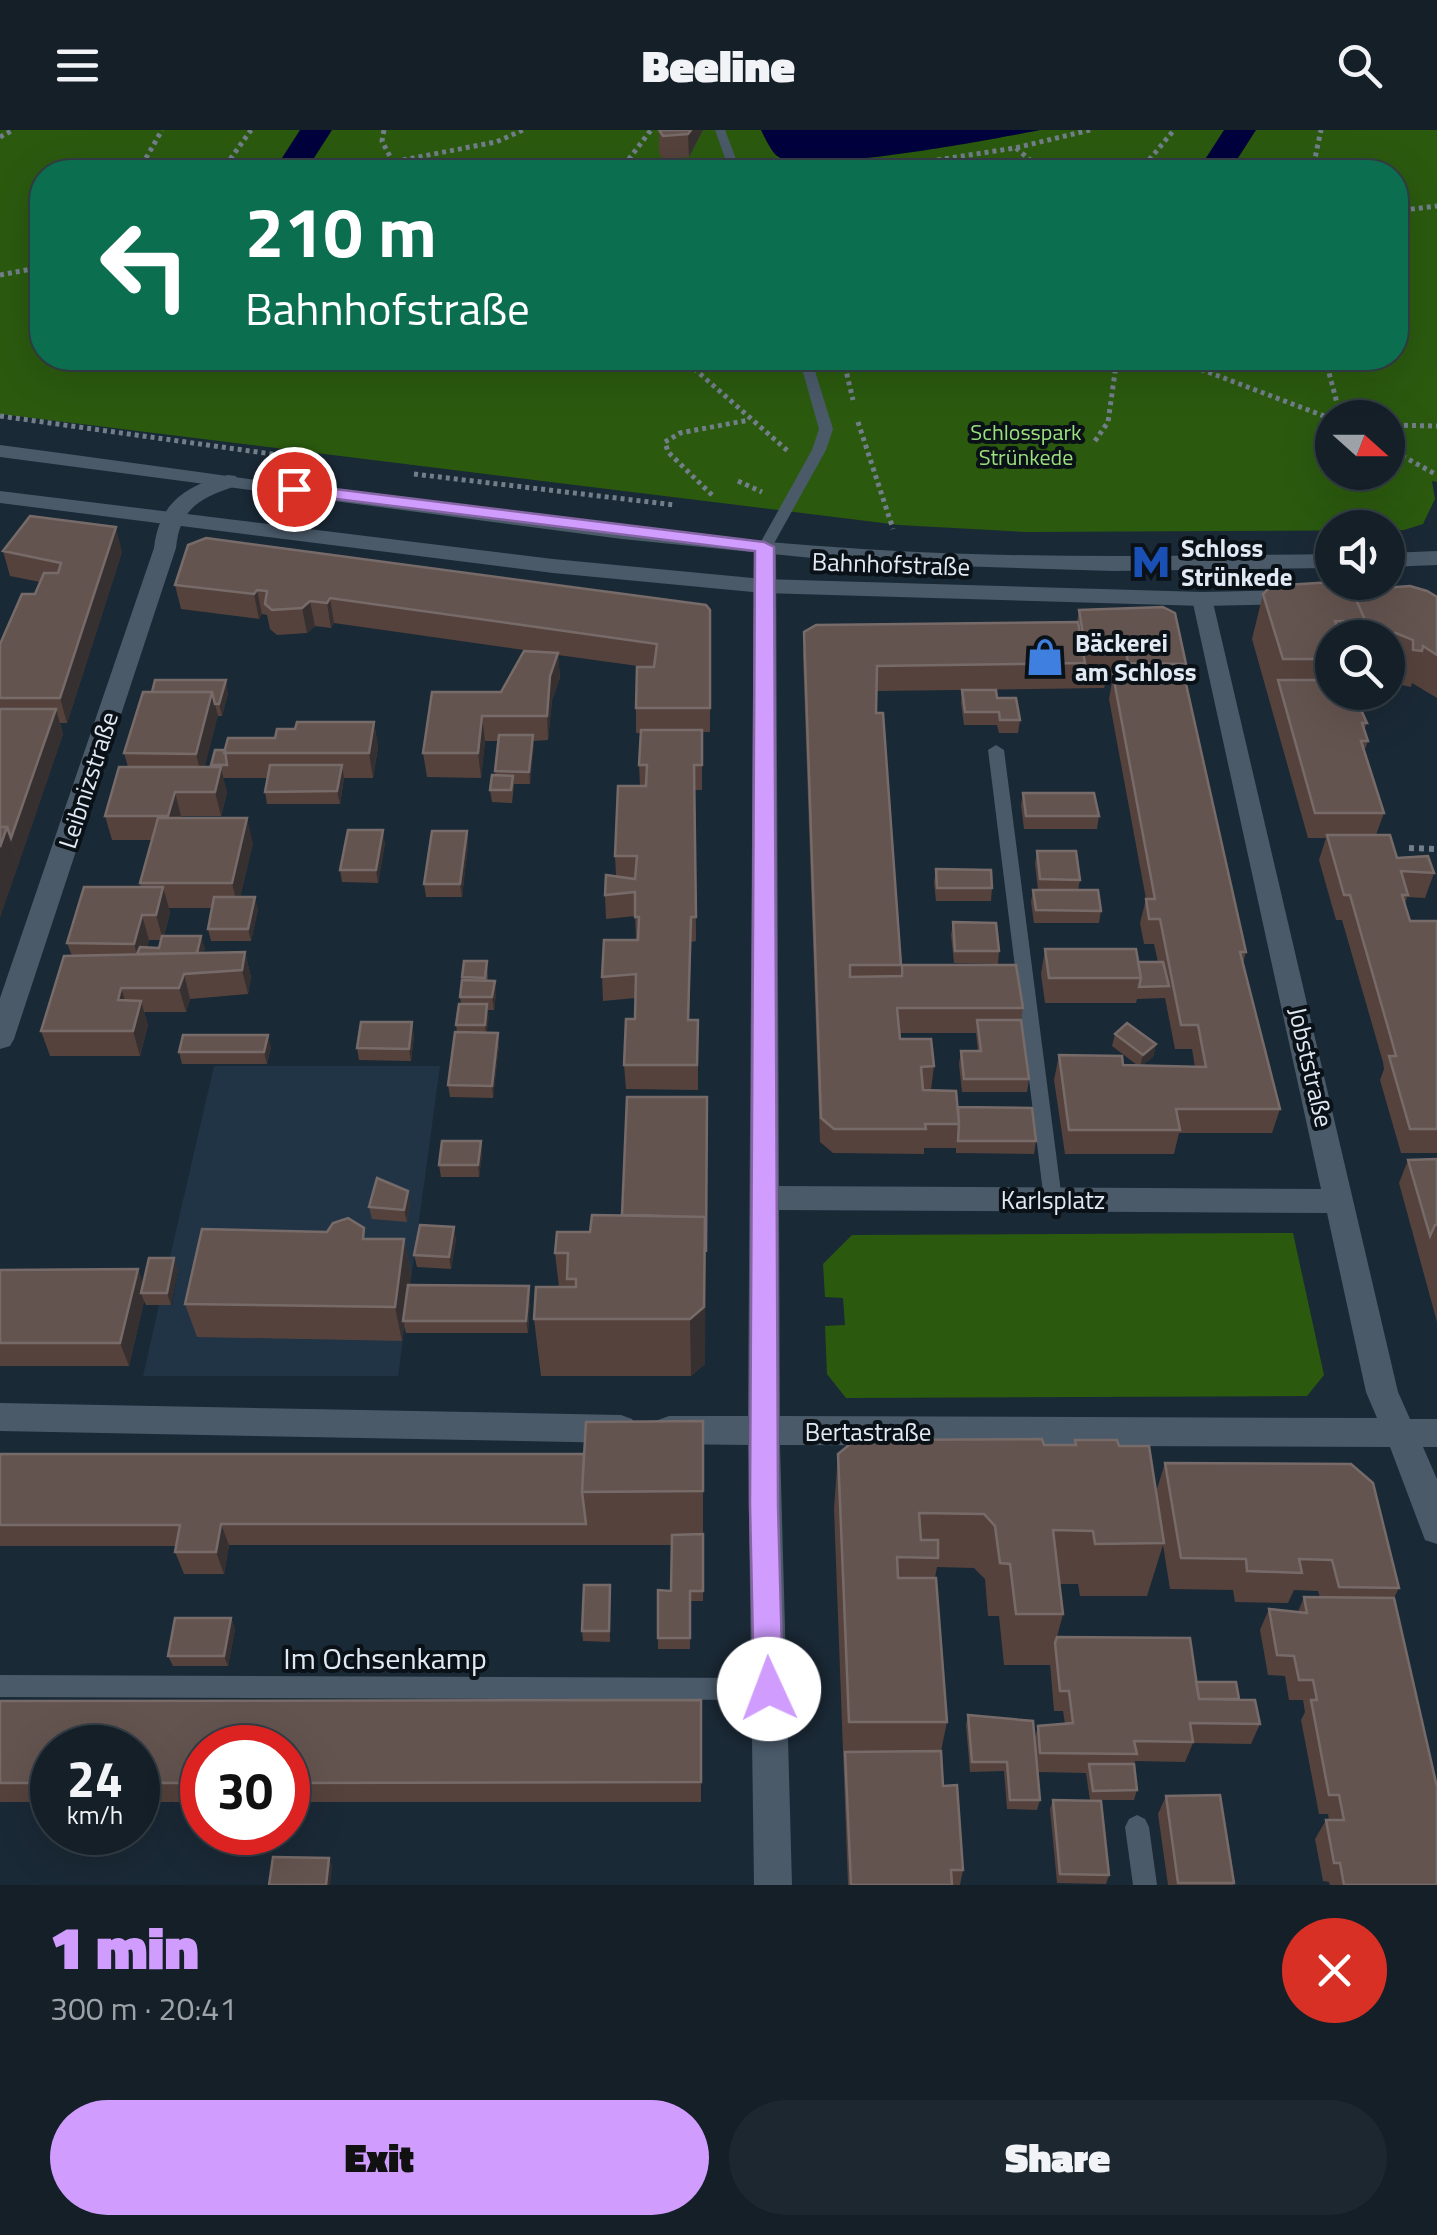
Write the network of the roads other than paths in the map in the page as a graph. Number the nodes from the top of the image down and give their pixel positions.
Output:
1 (720, 130) edge
2 (731, 160) edge
3 (808, 370) edge
4 (0, 451) edge
5 (228, 481) junction
6 (0, 497) edge
7 (166, 519) junction
8 (764, 547) junction
9 (1437, 558) edge
10 (1405, 559) edge
11 (1315, 561) edge
12 (764, 586) junction
13 (1315, 596) edge
14 (1203, 599) junction
15 (996, 750) dead end
16 (0, 1038) edge
17 (765, 1198) junction
18 (1053, 1200) junction
19 (1340, 1201) junction
20 (0, 1417) edge
21 (765, 1432) junction
22 (1437, 1433) edge
23 (1399, 1434) junction
24 (1437, 1529) edge
25 (0, 1686) edge
26 (769, 1689) junction
27 (1137, 1827) dead end
28 (773, 1885) edge
29 (1145, 1885) edge

1 - 2 lane
3 - 8 lane
4 - 5 street, Bahnhofstraße
5 - 7 street
5 - 8 street, Bahnhofstraße
6 - 7 street, Bahnhofstraße
7 - 12 street, Bahnhofstraße
7 - 16 street, Leibnizstraße
8 - 11 street, Bahnhofstraße
8 - 12 street
9 - 10 street
12 - 14 street, Bahnhofstraße
12 - 17 street
13 - 14 street, Bahnhofstraße
14 - 19 street, Jobststraße
15 - 18 lane
17 - 18 street, Karlsplatz
17 - 21 street
18 - 19 street, Karlsplatz
19 - 23 street, Jobststraße
20 - 21 street, Bertastraße
21 - 23 street, Bertastraße
21 - 26 street
22 - 23 street, Bertastraße
23 - 24 street, Jobststraße
25 - 26 lane, Im Ochsenkamp
26 - 28 street
27 - 29 lane

